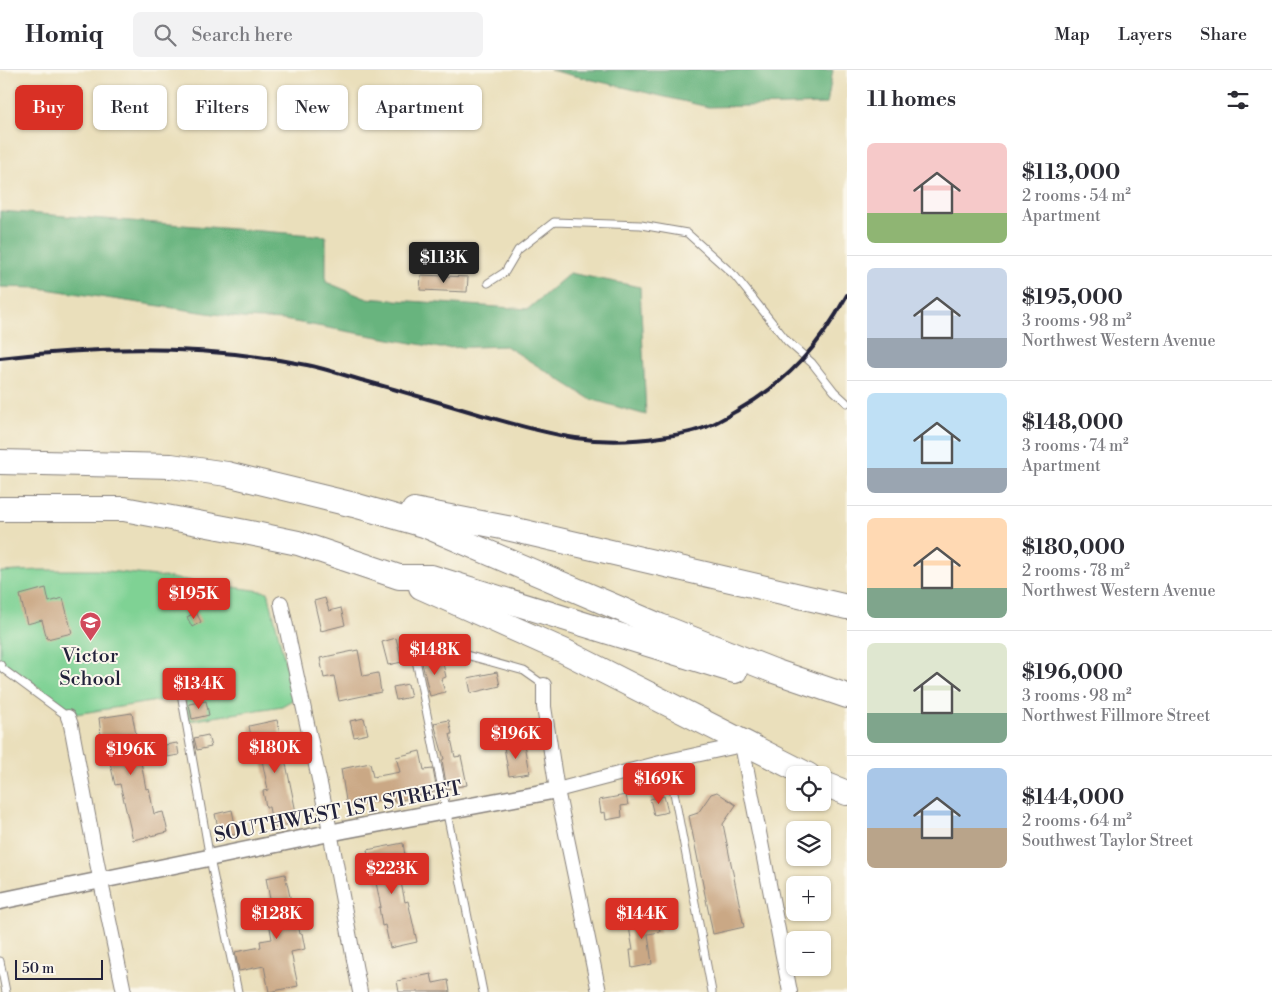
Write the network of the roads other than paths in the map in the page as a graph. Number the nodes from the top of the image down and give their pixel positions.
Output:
1 (488, 283) dead end
2 (847, 403) edge
3 (0, 462) edge
4 (277, 485) junction
5 (0, 508) edge
6 (399, 577) junction
7 (281, 603) dead end
8 (847, 607) edge
9 (1, 668) edge
10 (772, 677) junction
11 (544, 685) joint
12 (847, 696) edge
13 (182, 699) dead end
14 (847, 711) edge
15 (68, 717) joint
16 (668, 760) junction
17 (790, 766) edge
18 (831, 786) edge
19 (557, 790) junction
20 (847, 793) edge
21 (447, 810) junction
22 (329, 833) junction
23 (210, 858) junction
24 (100, 880) junction
25 (0, 901) edge
26 (0, 961) edge
27 (6, 992) edge
28 (124, 992) edge
29 (238, 992) edge
30 (360, 992) edge
31 (483, 992) edge
32 (599, 992) edge
33 (712, 992) edge
34 (790, 992) edge

1 - 2 lane
3 - 4 highway
4 - 8 highway
4 - 10 highway
5 - 6 highway
6 - 10 highway
6 - 17 highway
7 - 22 street
9 - 15 lane
10 - 12 highway
10 - 14 highway
11 - 19 street
11 - 21 lane
13 - 23 lane
15 - 24 street
16 - 19 street, SOUTHWEST 1ST STREET
16 - 33 lane
16 - 34 street, SOUTHWEST 1ST STREET
18 - 20 highway
19 - 21 street, SOUTHWEST 1ST STREET
19 - 32 street
21 - 22 street, SOUTHWEST 1ST STREET
21 - 31 lane
22 - 23 street, SOUTHWEST 1ST STREET
22 - 30 street
23 - 24 street, SOUTHWEST 1ST STREET
23 - 29 lane
24 - 25 street, SOUTHWEST 1ST STREET
24 - 28 street
26 - 27 lane

